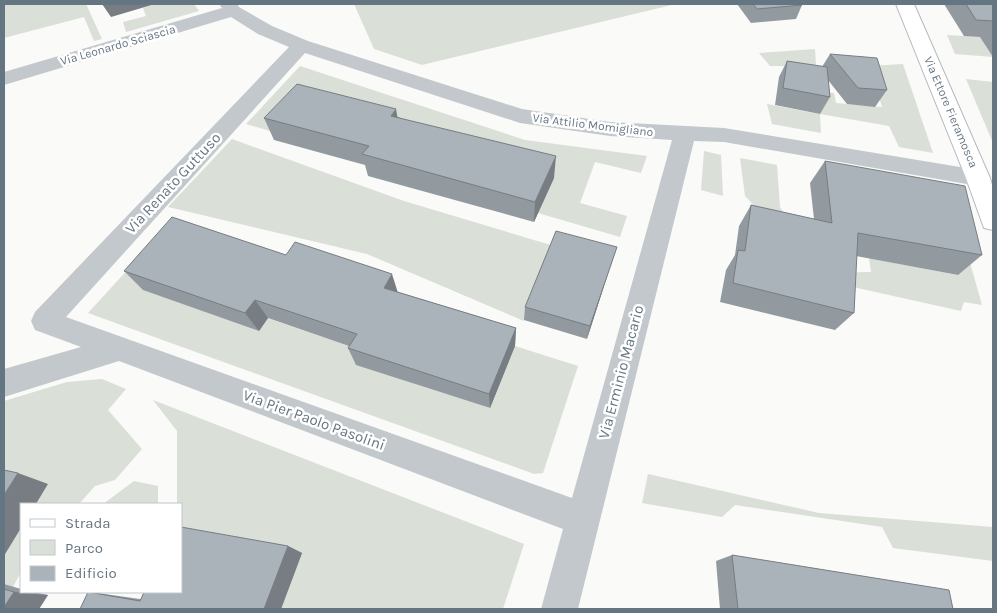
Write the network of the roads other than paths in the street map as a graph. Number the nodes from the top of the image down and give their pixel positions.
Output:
1 (905, 4) edge
2 (230, 7) edge
3 (300, 45) junction
4 (4, 79) edge
5 (685, 134) junction
6 (978, 178) junction
7 (993, 221) edge
8 (45, 321) joint
9 (120, 348) junction
10 (4, 383) edge
11 (582, 519) junction
12 (559, 609) edge

1 - 6 main road, Via Ettore Fieramosca
2 - 3 street, Via Attilio Momigliano
2 - 4 street, Via Leonardo Sciascia
3 - 5 street, Via Attilio Momigliano
3 - 8 street, Via Renato Guttuso
5 - 6 street, Via Attilio Momigliano
5 - 11 street, Via Erminio Macario
6 - 7 main road, Via Ettore Fieramosca
8 - 9 street, Via Pier Paolo Pasolini
9 - 10 street
9 - 11 street, Via Pier Paolo Pasolini
11 - 12 street, Via Erminio Macario

